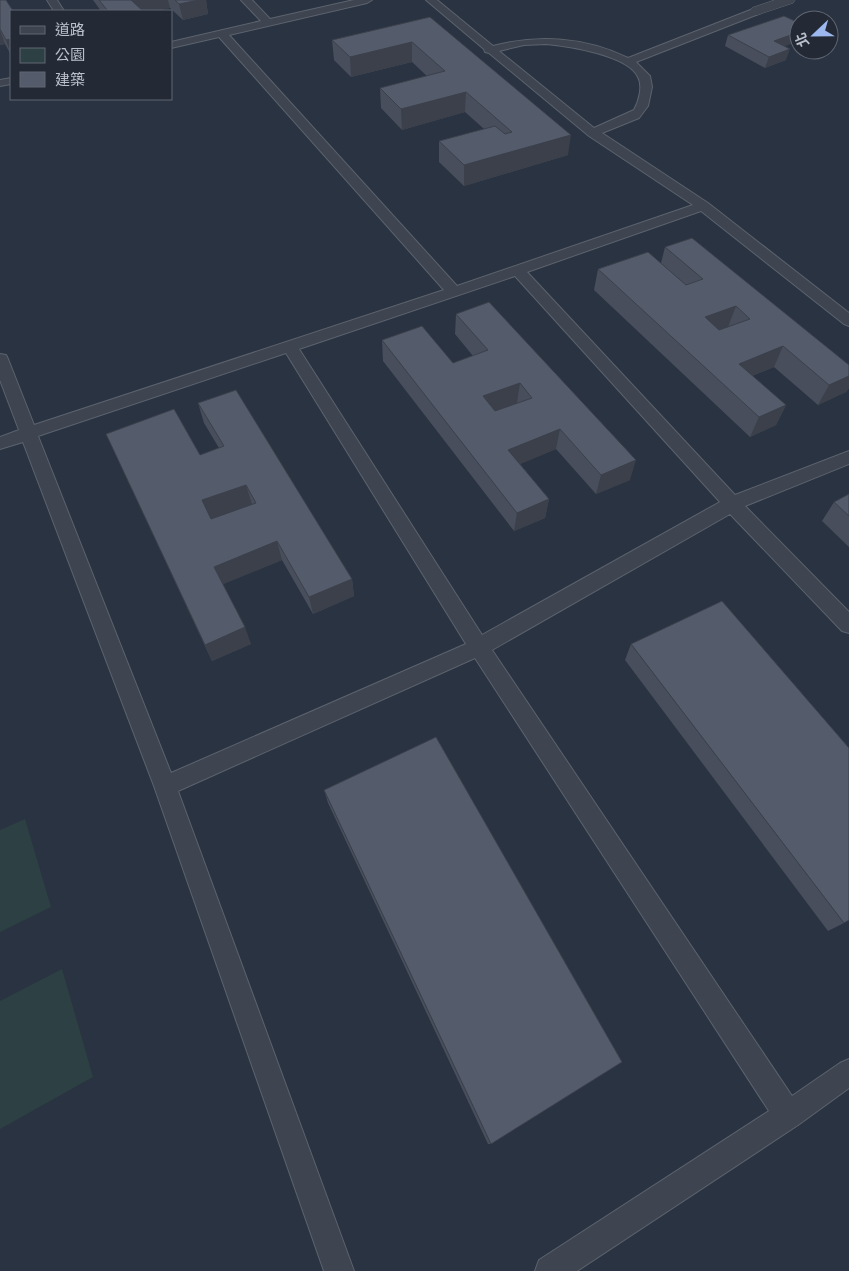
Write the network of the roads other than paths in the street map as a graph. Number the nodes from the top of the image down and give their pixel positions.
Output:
1 (246, 0) edge
2 (367, 0) edge
3 (431, 0) edge
4 (788, 0) edge
5 (757, 11) joint
6 (267, 22) junction
7 (222, 34) junction
8 (172, 45) edge
9 (489, 50) junction
10 (629, 62) junction
11 (593, 133) junction
12 (702, 206) junction
13 (518, 270) junction
14 (454, 292) junction
15 (849, 321) edge
16 (289, 346) junction
17 (0, 359) edge
18 (29, 433) junction
19 (0, 443) edge
20 (849, 456) edge
21 (732, 504) junction
22 (849, 625) edge
23 (479, 647) junction
24 (165, 786) junction
25 (849, 1072) edge
26 (788, 1115) junction
27 (339, 1271) edge
28 (550, 1271) edge

1 - 6 lane
2 - 6 lane
3 - 9 lane
4 - 5 street
5 - 10 lane
6 - 7 lane
7 - 8 lane
7 - 14 lane
9 - 10 lane
9 - 11 lane
10 - 11 lane
11 - 12 lane
12 - 13 lane
12 - 15 lane
13 - 14 lane
13 - 21 lane
14 - 16 lane
16 - 18 lane
16 - 23 lane
17 - 18 lane
18 - 19 lane
18 - 24 lane
20 - 21 lane
21 - 22 lane
21 - 23 lane
23 - 24 lane
23 - 26 lane
24 - 27 lane
25 - 26 lane
26 - 28 lane

